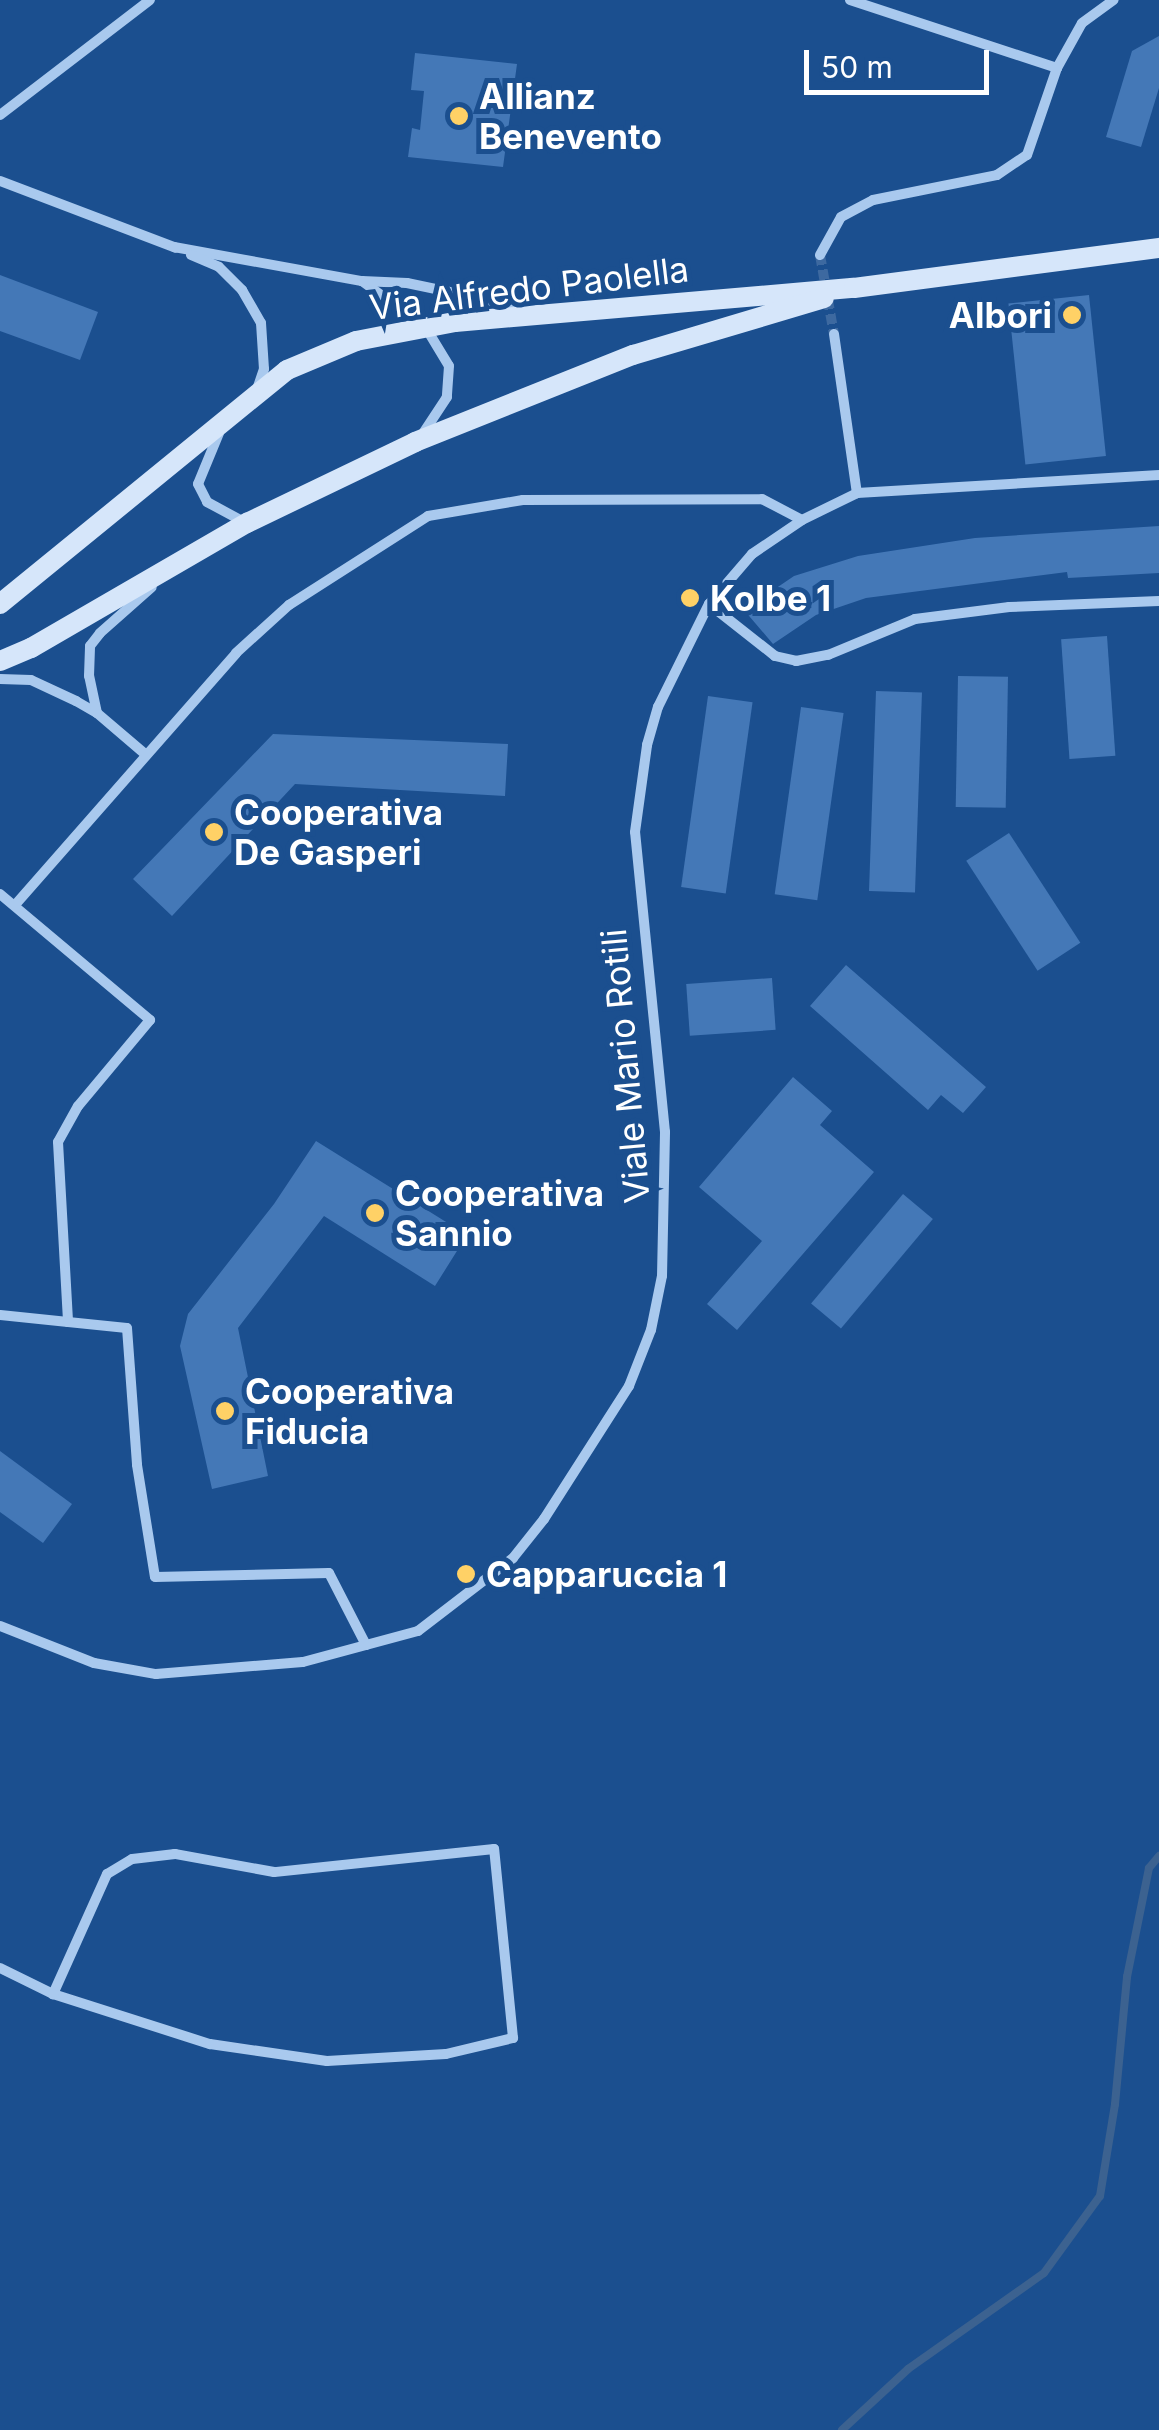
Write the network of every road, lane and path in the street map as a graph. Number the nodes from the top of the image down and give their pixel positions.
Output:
1 (850, 0) edge
2 (1114, 0) edge
3 (148, 1) edge
4 (1057, 68) junction
5 (0, 114) edge
6 (0, 181) edge
7 (174, 247) junction
8 (1159, 248) edge
9 (820, 255) tunnel mouth
10 (362, 280) junction
11 (854, 288) junction
12 (557, 314) junction
13 (426, 328) junction
14 (834, 334) tunnel mouth
15 (253, 400) junction
16 (224, 423) junction
17 (415, 442) junction
18 (1159, 475) edge
19 (856, 493) junction
20 (802, 520) junction
21 (247, 523) junction
22 (185, 558) junction
23 (1159, 601) edge
24 (0, 604) edge
25 (709, 604) junction
26 (0, 661) edge
27 (0, 680) edge
28 (97, 712) junction
29 (145, 754) junction
30 (0, 894) edge
31 (15, 905) junction
32 (0, 1315) edge
33 (68, 1322) junction
34 (0, 1626) edge
35 (366, 1646) junction
36 (0, 1968) edge
37 (53, 1994) junction

1 - 4 street
2 - 4 street
3 - 5 street
4 - 9 street
6 - 7 street
7 - 10 street
7 - 15 street
8 - 11 main road, Via Alfredo Paolella
10 - 12 street
10 - 13 street
11 - 12 main road, Via Alfredo Paolella
11 - 17 main road, Via Alfredo Paolella
12 - 13 main road, Via Alfredo Paolella
13 - 15 main road, Via Alfredo Paolella
13 - 17 street
14 - 19 street
15 - 16 main road, Via Alfredo Paolella
16 - 21 street
16 - 24 main road, Via Alfredo Paolella
17 - 21 main road, Via Alfredo Paolella
18 - 19 street, Viale Mario Rotili
19 - 20 street, Viale Mario Rotili
20 - 25 street, Viale Mario Rotili
20 - 29 street
21 - 22 main road, Via Alfredo Paolella
22 - 26 main road, Via Alfredo Paolella
22 - 28 street
23 - 25 street
25 - 35 street, Viale Mario Rotili
27 - 28 street
28 - 29 street
29 - 31 street
30 - 31 street
31 - 33 street
32 - 33 street
33 - 35 street
34 - 35 street, Viale Mario Rotili
36 - 37 street
37 - 37 street

